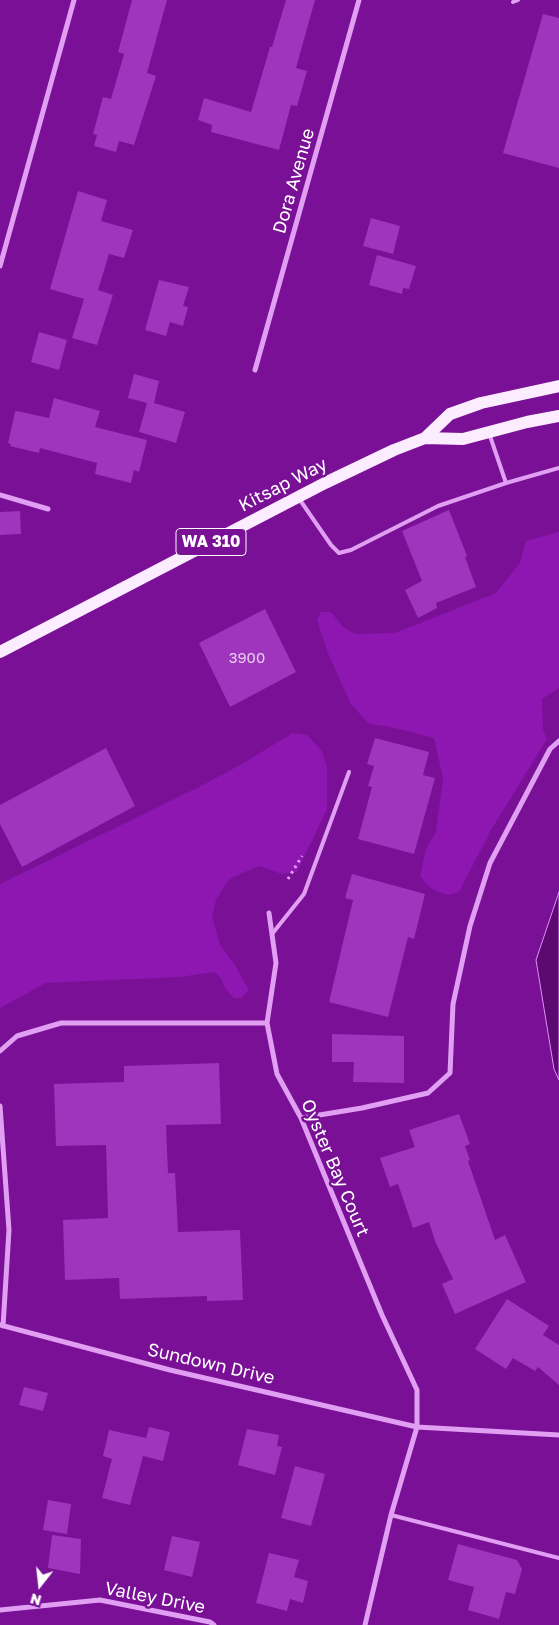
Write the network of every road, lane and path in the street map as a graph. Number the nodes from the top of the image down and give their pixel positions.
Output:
1 (74, 0) edge
2 (359, 0) edge
3 (0, 266) edge
4 (255, 370) dead end
5 (559, 386) edge
6 (559, 416) edge
7 (488, 432) junction
8 (425, 438) junction
9 (559, 468) edge
10 (506, 483) junction
11 (0, 495) edge
12 (298, 497) junction
13 (48, 509) dead end
14 (0, 652) edge
15 (559, 741) edge
16 (349, 772) dead end
17 (269, 913) dead end
18 (272, 934) junction
19 (266, 1023) junction
20 (0, 1051) edge
21 (0, 1106) edge
22 (301, 1118) junction
23 (2, 1326) edge
24 (417, 1426) junction
25 (559, 1436) edge
26 (391, 1515) junction
27 (559, 1558) edge
28 (0, 1610) edge
29 (214, 1625) edge
30 (365, 1625) edge

1 - 3 street
2 - 4 street, Dora Avenue
5 - 8 main road, Kitsap Way / WA 310
6 - 7 main road, Kitsap Way / WA 310
7 - 8 main road, Kitsap Way / WA 310
7 - 10 lane
8 - 12 main road, Kitsap Way / WA 310
9 - 10 lane
10 - 12 lane
11 - 13 street
12 - 14 main road, Kitsap Way / WA 310
15 - 22 street
16 - 18 lane
17 - 18 street, Oyster Bay Court
18 - 19 street, Oyster Bay Court
19 - 20 street
19 - 22 street, Oyster Bay Court
21 - 23 street
22 - 24 street, Oyster Bay Court
23 - 24 street, Sundown Drive
24 - 25 street, Sundown Drive
24 - 26 street
26 - 27 lane
26 - 30 street
28 - 29 street, Valley Drive

